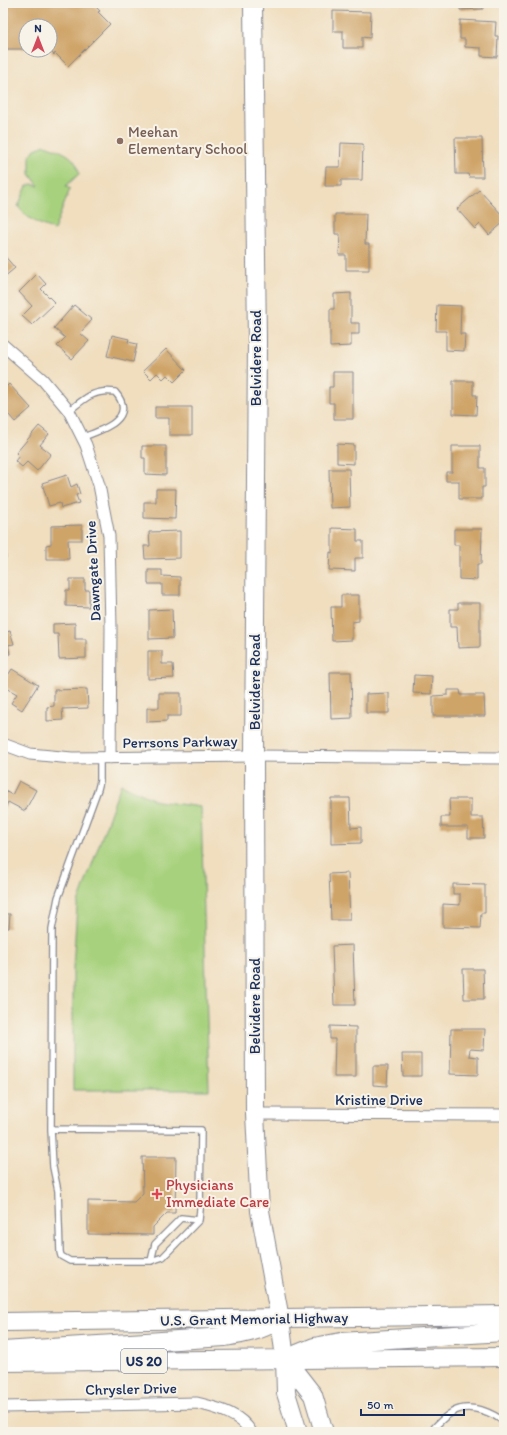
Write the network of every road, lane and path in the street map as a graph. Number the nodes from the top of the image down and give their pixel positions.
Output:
1 (253, 3) edge
2 (3, 346) edge
3 (68, 411) junction
4 (83, 437) junction
5 (3, 744) edge
6 (254, 756) junction
7 (105, 758) junction
8 (504, 758) edge
9 (255, 1114) junction
10 (504, 1115) edge
11 (51, 1129) junction
12 (199, 1220) junction
13 (151, 1261) junction
14 (504, 1315) edge
15 (280, 1319) junction
16 (3, 1322) edge
17 (504, 1332) edge
18 (3, 1352) edge
19 (504, 1357) edge
20 (285, 1359) junction
21 (3, 1362) edge
22 (3, 1407) edge
23 (504, 1422) edge
24 (251, 1432) edge
25 (298, 1432) edge
26 (324, 1432) edge
27 (430, 1432) edge

1 - 6 main road, Belvidere Road
2 - 3 street, Dawngate Drive
3 - 4 street, Dawngate Drive
3 - 4 lane
4 - 7 street, Dawngate Drive
5 - 7 street, Perrsons Parkway
6 - 7 street, Perrsons Parkway
6 - 8 street, Perrsons Parkway
6 - 9 main road, Belvidere Road
7 - 11 lane
9 - 10 street, Kristine Drive
9 - 15 main road, Belvidere Road
11 - 12 lane
11 - 13 lane
12 - 13 lane
12 - 13 lane
14 - 15 main road, U.S. Grant Memorial Highway
15 - 16 main road, U.S. Grant Memorial Highway
15 - 18 main road
15 - 20 main road, Belvidere Road
17 - 20 main road
19 - 20 main road, US 20
20 - 21 main road, US 20
20 - 25 main road, Belvidere Road
20 - 26 main road
22 - 24 street, Chrysler Drive
23 - 27 lane

